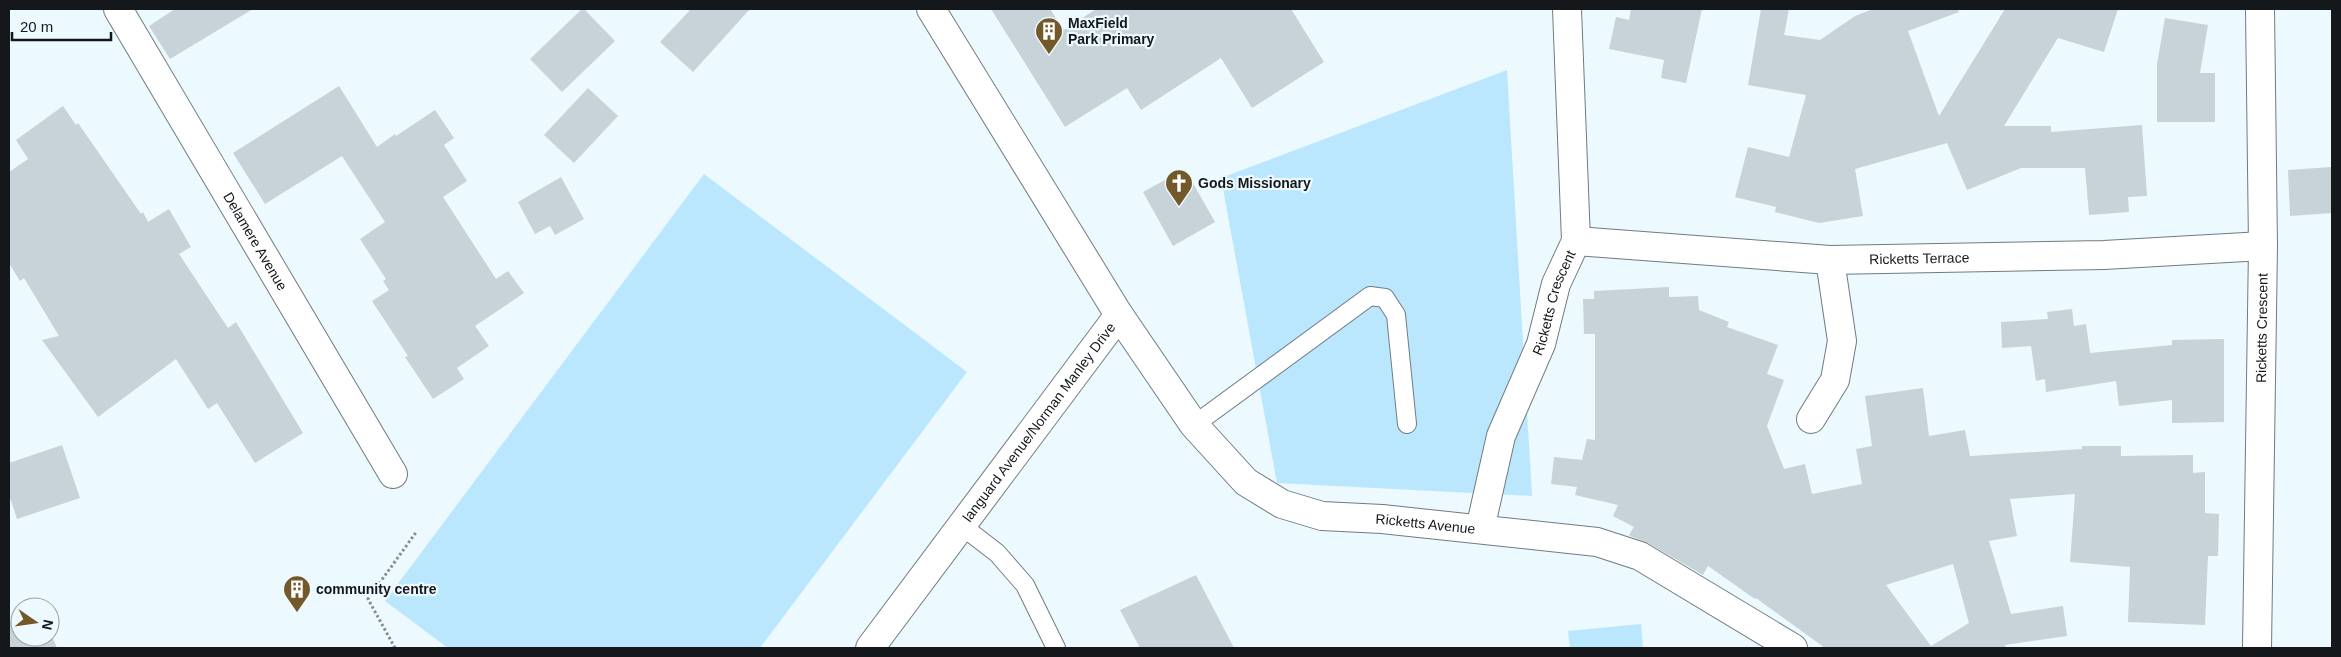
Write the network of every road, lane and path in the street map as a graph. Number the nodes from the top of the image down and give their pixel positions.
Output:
1 (118, 9) edge
2 (931, 9) edge
3 (1567, 9) edge
4 (2260, 9) edge
5 (1576, 241) junction
6 (2263, 246) junction
7 (1830, 260) junction
8 (1120, 315) junction
9 (1811, 419) dead end
10 (1407, 424) dead end
11 (1194, 425) junction
12 (393, 474) dead end
13 (962, 526) junction
14 (1480, 529) junction
15 (417, 530) dead end
16 (395, 648) edge
17 (870, 648) edge
18 (1056, 648) edge
19 (1793, 648) edge
20 (2257, 648) edge

1 - 12 street, Delamere Avenue
2 - 8 street, languard Avenue/Norman Manley Drive
3 - 5 street, Ricketts Crescent
4 - 6 street, Ricketts Crescent
5 - 7 street, Ricketts Terrace
5 - 14 street, Ricketts Crescent
6 - 7 street, Ricketts Terrace
6 - 20 street, Ricketts Crescent
7 - 9 street
8 - 11 street, Ricketts Avenue
8 - 13 street, languard Avenue/Norman Manley Drive
10 - 11 lane
11 - 14 street, Ricketts Avenue
13 - 17 street, languard Avenue/Norman Manley Drive
13 - 18 lane
14 - 19 street, Ricketts Avenue
15 - 16 path

